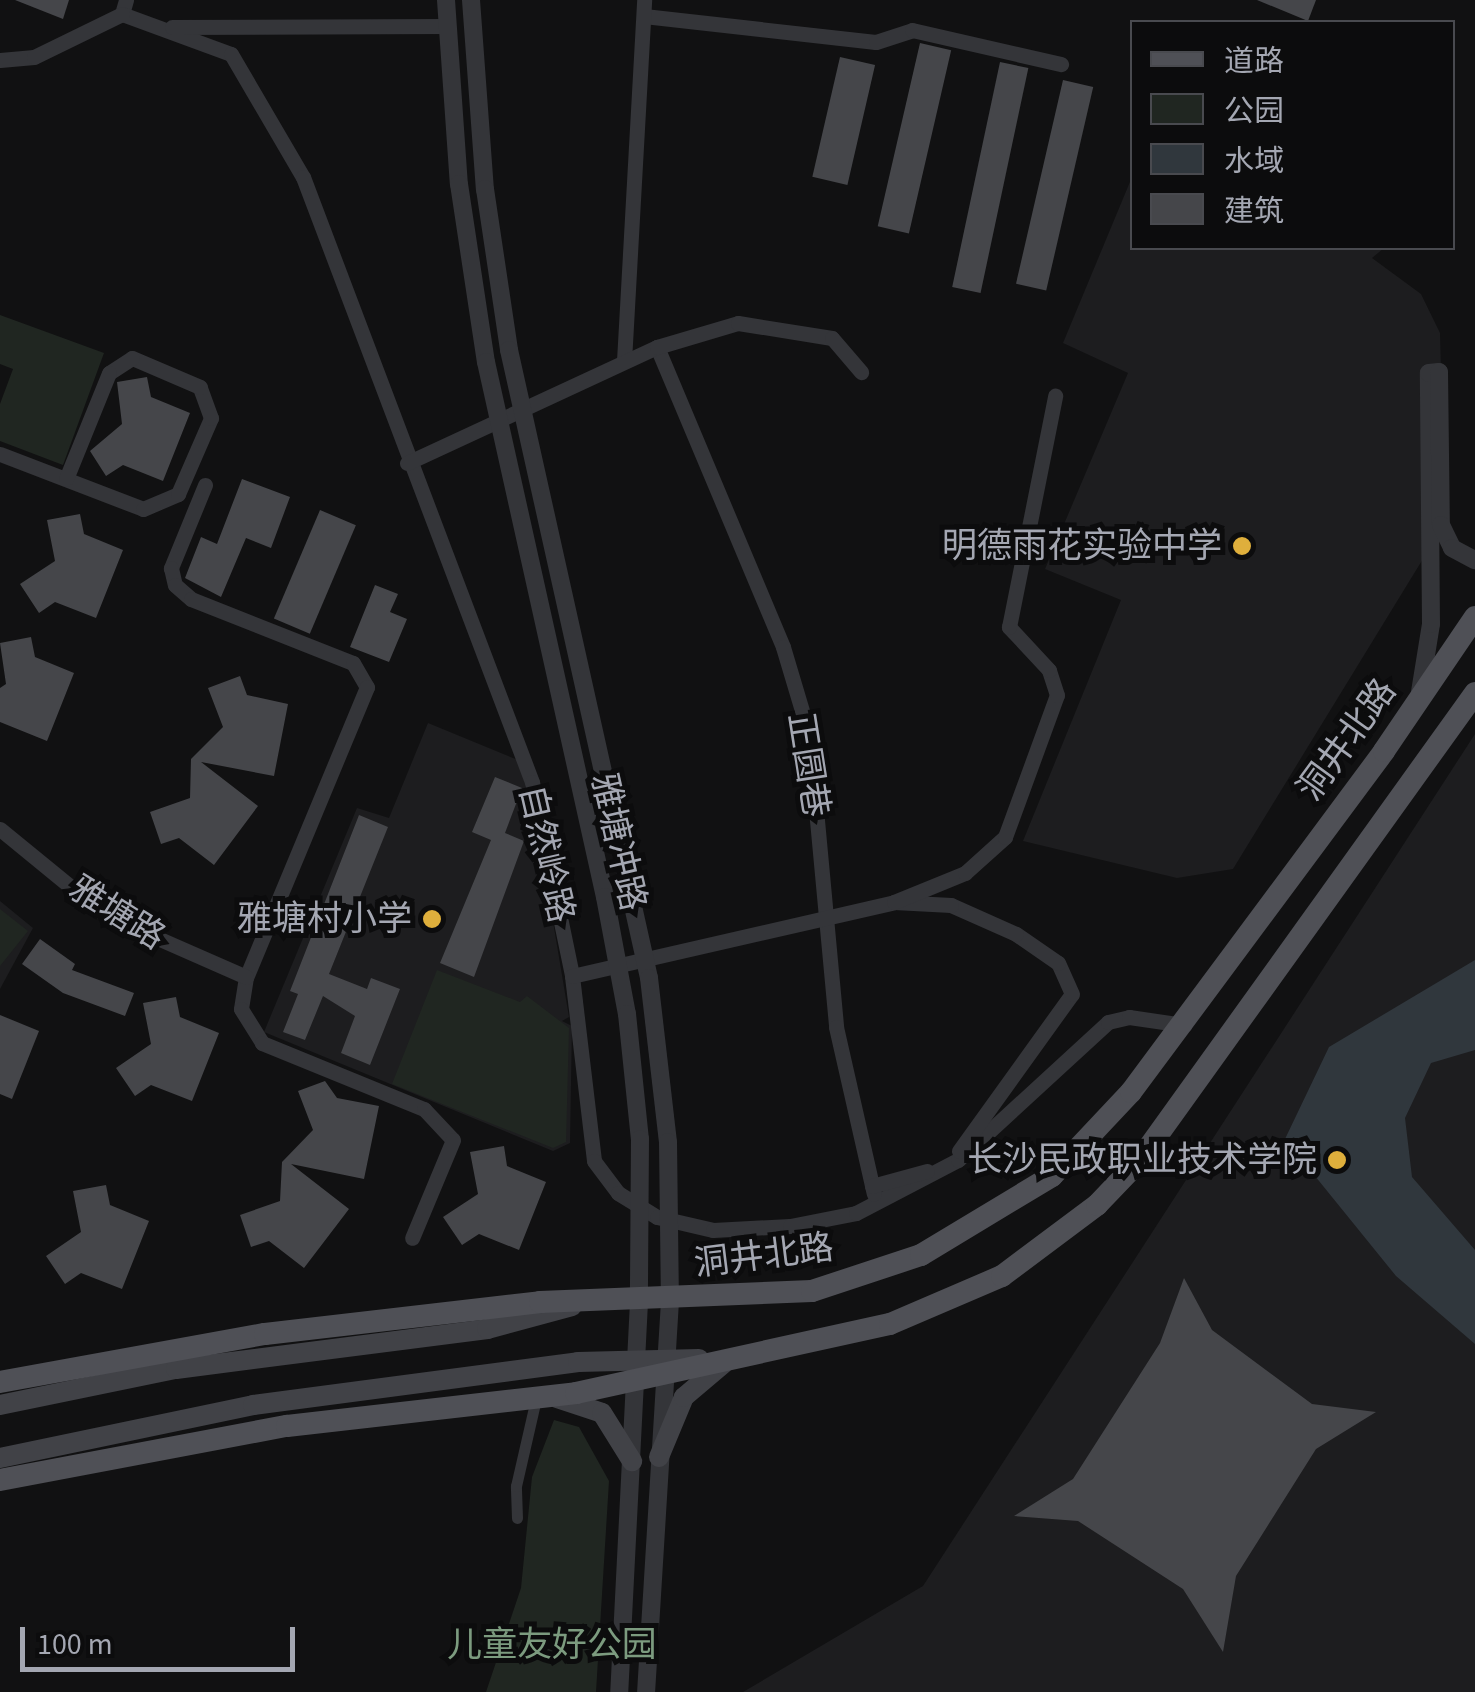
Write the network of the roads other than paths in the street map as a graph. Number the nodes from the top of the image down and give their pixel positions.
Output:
1 (446, 0) edge
2 (471, 0) edge
3 (124, 7) edge
4 (644, 8) edge
5 (448, 26) junction
6 (168, 27) junction
7 (0, 60) edge
8 (1061, 64) dead end
9 (657, 347) junction
10 (624, 361) junction
11 (861, 372) dead end
12 (1056, 396) dead end
13 (522, 409) junction
14 (499, 420) junction
15 (0, 454) edge
16 (406, 463) junction
17 (66, 480) junction
18 (205, 485) dead end
19 (1475, 560) edge
20 (1475, 616) edge
21 (1475, 692) edge
22 (1412, 712) junction
23 (0, 829) edge
24 (894, 902) junction
25 (827, 918) junction
26 (645, 960) junction
27 (618, 966) junction
28 (572, 976) junction
29 (246, 977) junction
30 (1184, 1024) junction
31 (872, 1186) junction
32 (876, 1204) junction
33 (640, 1206) junction
34 (669, 1220) junction
35 (412, 1238) dead end
36 (588, 1302) junction
37 (639, 1302) junction
38 (670, 1302) junction
39 (730, 1359) junction
40 (663, 1367) junction
41 (636, 1370) junction
42 (0, 1382) edge
43 (540, 1398) junction
44 (0, 1405) edge
45 (658, 1457) junction
46 (0, 1458) edge
47 (632, 1461) junction
48 (0, 1480) edge
49 (517, 1518) dead end
50 (619, 1692) edge
51 (646, 1692) edge

1 - 5 street, 雅塘冲路
2 - 13 street, 雅塘冲路
3 - 6 street, 自然岭路
3 - 7 street
4 - 8 street
4 - 10 street
5 - 6 street
5 - 14 street, 雅塘冲路
6 - 16 street, 自然岭路
9 - 10 street
9 - 11 street
9 - 25 street, 正圆巷
10 - 13 street
12 - 24 street
13 - 14 street
13 - 26 street, 雅塘冲路
14 - 16 street
14 - 27 street, 雅塘冲路
15 - 17 street
16 - 28 street, 自然岭路
17 - 17 street
18 - 29 street
19 - 22 street
20 - 22 main road, 洞井北路
21 - 39 main road
22 - 30 main road, 洞井北路
23 - 29 street, 雅塘路
24 - 25 street
24 - 31 street
25 - 26 street
25 - 31 street, 正圆巷
26 - 27 street
26 - 34 street, 雅塘冲路
27 - 28 street
27 - 33 street, 雅塘冲路
28 - 33 street, 自然岭路
29 - 35 street
30 - 32 street, 自然岭路
30 - 38 main road, 洞井北路
31 - 32 street, 正圆巷
32 - 34 street, 自然岭路
33 - 34 street, 自然岭路
33 - 37 street, 雅塘冲路
34 - 38 street, 雅塘冲路
36 - 37 main road, 洞井北路
36 - 42 main road, 洞井北路
36 - 44 main road
37 - 38 main road, 洞井北路
37 - 41 street, 雅塘冲路
38 - 40 street, 雅塘冲路
39 - 40 main road
39 - 45 main road
40 - 41 main road
40 - 45 street, 雅塘冲路
41 - 43 main road
41 - 46 main road
41 - 47 street, 雅塘冲路
43 - 47 main road
43 - 48 main road
43 - 49 street
45 - 51 street, 雅塘冲路
47 - 50 street, 雅塘冲路

